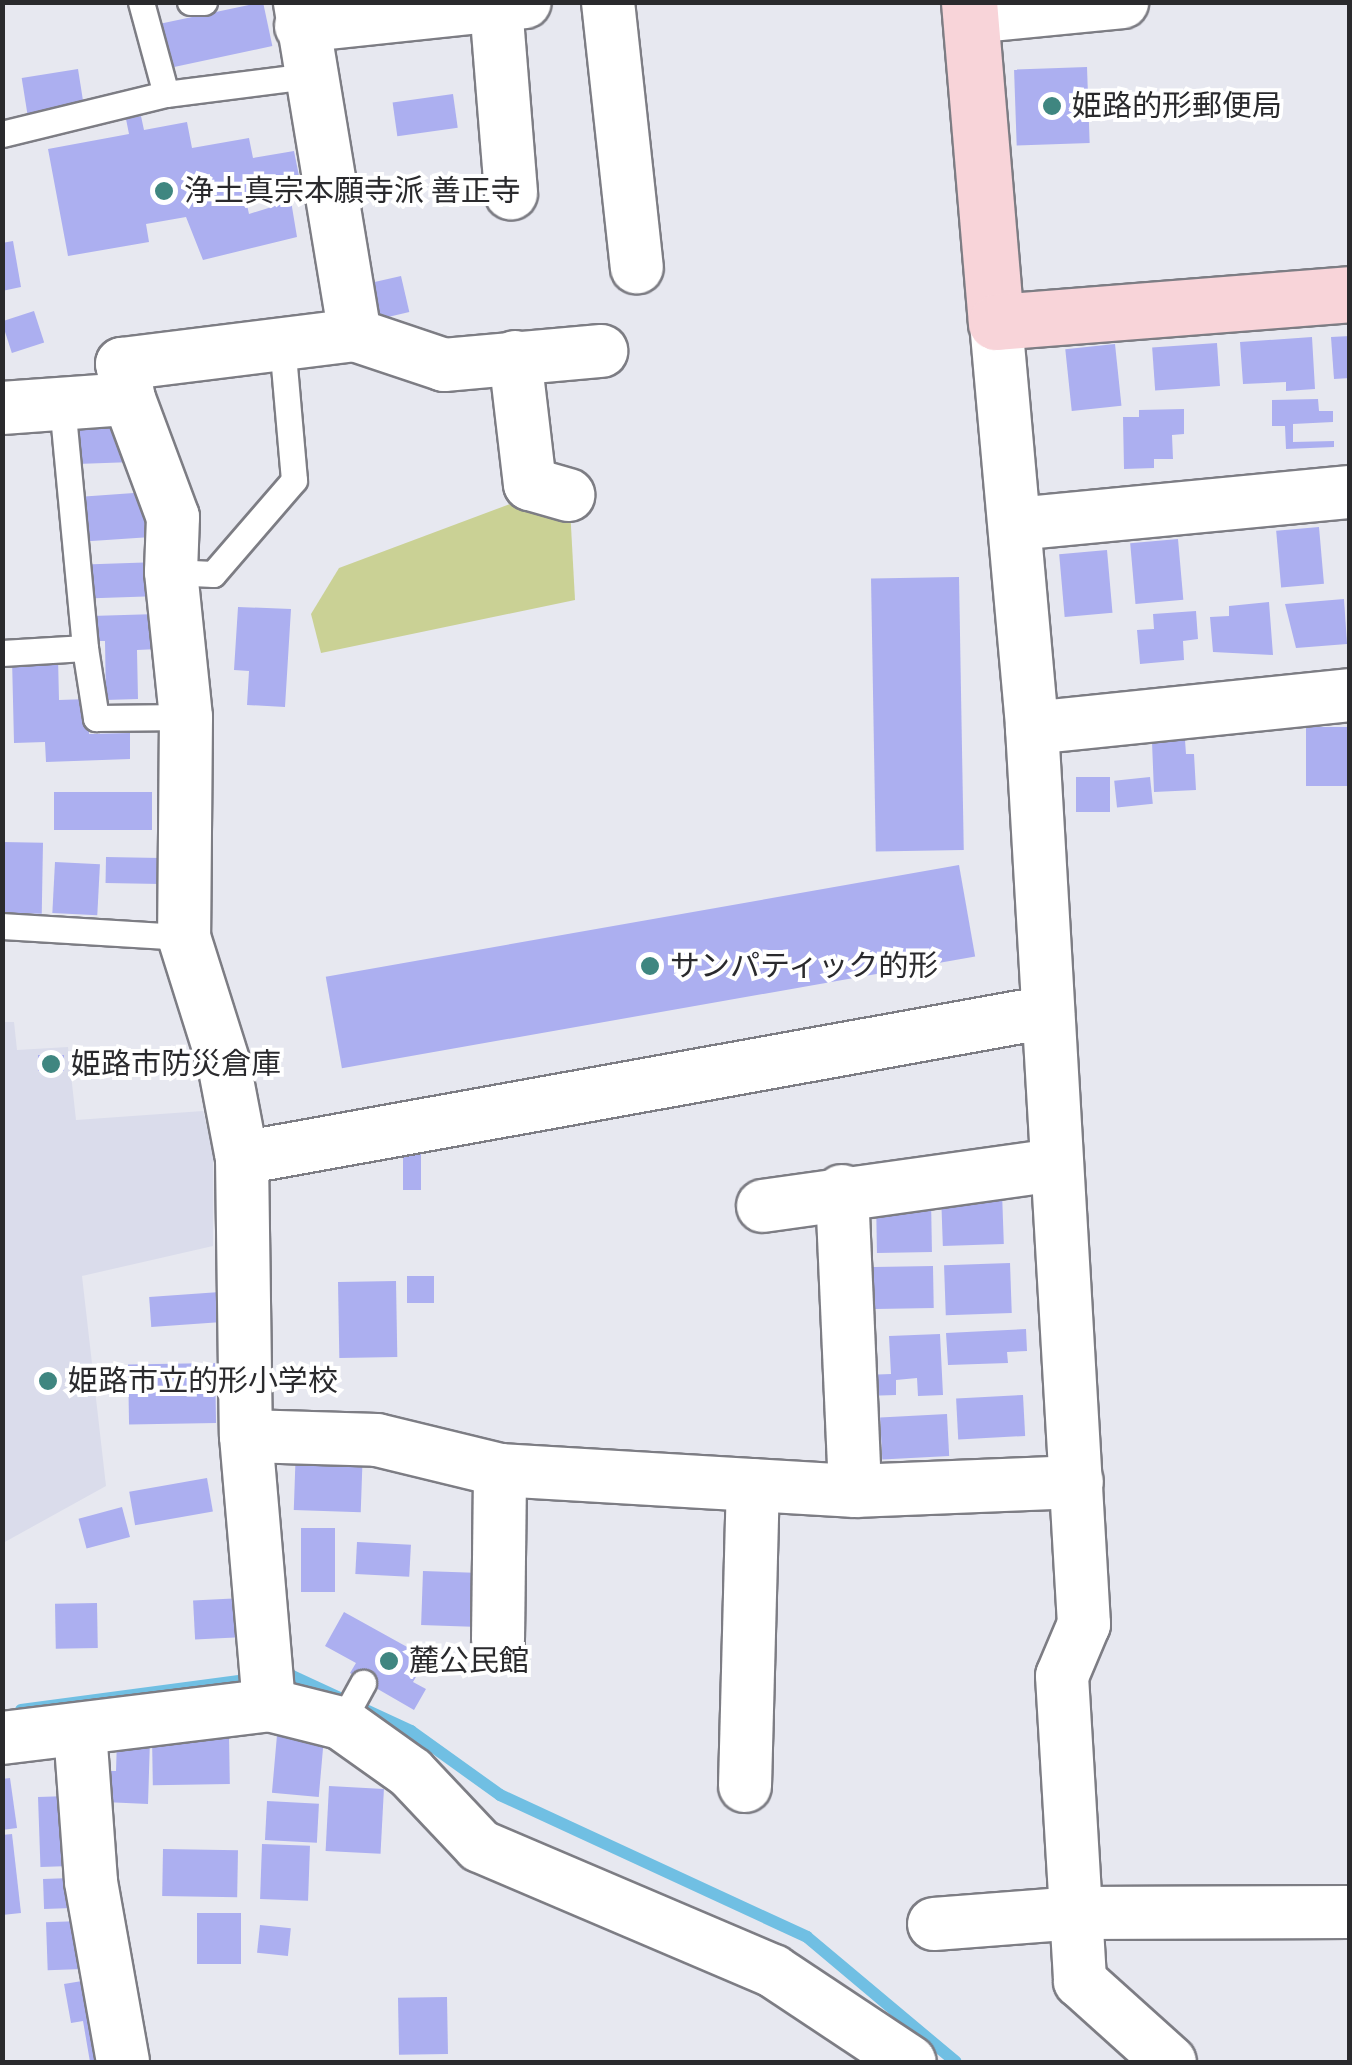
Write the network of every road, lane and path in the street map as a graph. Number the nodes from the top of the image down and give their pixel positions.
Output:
1 (140, 2) edge
2 (190, 2) edge
3 (204, 2) edge
4 (608, 2) edge
5 (1122, 2) edge
6 (510, 4) edge
7 (969, 10) edge
8 (303, 35) edge
9 (166, 94) junction
10 (2, 134) edge
11 (510, 193) dead end
12 (637, 266) dead end
13 (1350, 294) edge
14 (996, 322) junction
15 (355, 335) junction
16 (282, 344) junction
17 (601, 351) dead end
18 (515, 356) junction
19 (129, 399) junction
20 (62, 404) junction
21 (2, 408) edge
22 (1350, 492) edge
23 (568, 495) dead end
24 (1017, 524) junction
25 (171, 572) junction
26 (85, 648) junction
27 (2, 654) edge
28 (1350, 695) edge
29 (186, 718) junction
30 (1032, 728) junction
31 (2, 926) edge
32 (184, 937) junction
33 (1048, 1012) junction
34 (242, 1158) junction
35 (1056, 1165) junction
36 (842, 1191) junction
37 (764, 1206) dead end
38 (246, 1436) junction
39 (500, 1470) junction
40 (1076, 1482) junction
41 (753, 1485) junction
42 (855, 1490) junction
43 (498, 1640) dead end
44 (269, 1705) junction
45 (80, 1731) junction
46 (2, 1738) edge
47 (745, 1786) dead end
48 (1350, 1912) edge
49 (1076, 1913) junction
50 (934, 1924) dead end
51 (123, 2062) edge
52 (910, 2062) edge
53 (1170, 2062) edge

1 - 9 lane
2 - 3 lane
4 - 12 street
5 - 7 street
6 - 8 street
6 - 11 street
7 - 14 street
8 - 9 lane
8 - 15 street
9 - 10 lane
13 - 14 street
14 - 24 street
15 - 16 street
15 - 18 street
16 - 19 street
16 - 25 lane
17 - 18 street
18 - 23 street
19 - 20 street
19 - 25 street
20 - 21 street
20 - 26 lane
22 - 24 street
24 - 30 street
25 - 29 street
26 - 27 lane
26 - 29 lane
28 - 30 street
29 - 32 street
30 - 33 street
31 - 32 lane
32 - 34 street
33 - 34 street
33 - 35 street
34 - 38 street
35 - 36 street
35 - 40 street
36 - 37 street
36 - 42 street
38 - 39 street
38 - 44 street
39 - 41 street
39 - 43 street
40 - 42 street
40 - 49 street
41 - 42 street
41 - 47 street
44 - 45 street
44 - 52 street
45 - 46 street
45 - 51 street
48 - 49 street
49 - 50 street
49 - 53 street

